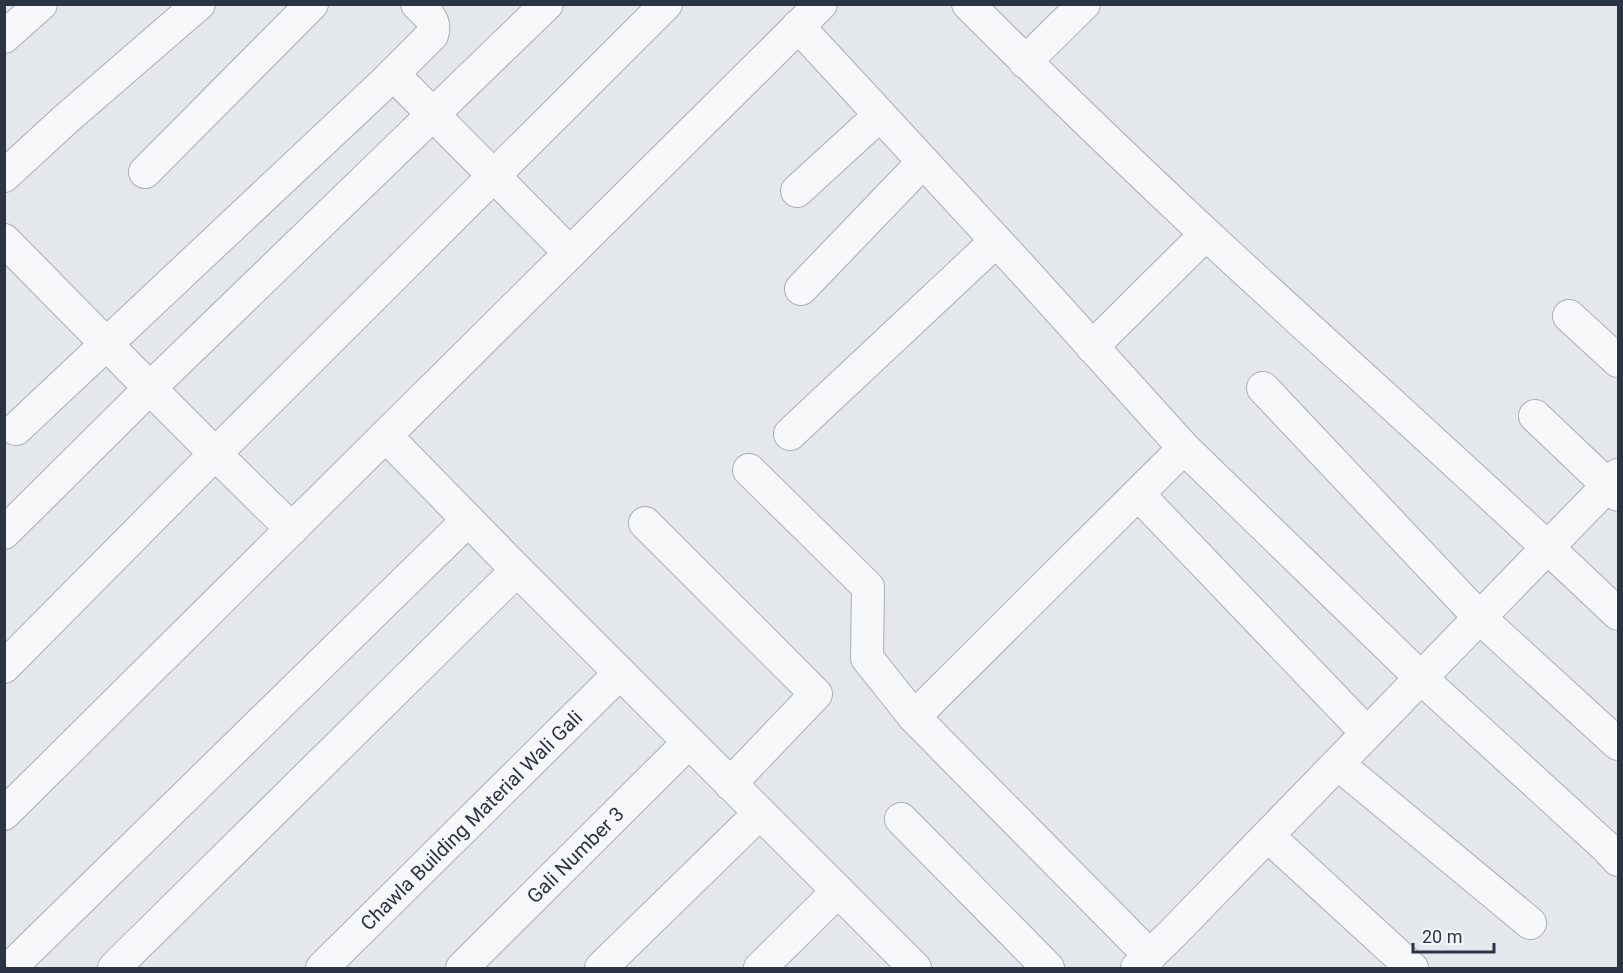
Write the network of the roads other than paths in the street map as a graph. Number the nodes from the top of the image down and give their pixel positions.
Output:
1 (41, 4) edge
2 (199, 4) edge
3 (312, 4) edge
4 (417, 4) edge
5 (547, 4) edge
6 (666, 4) edge
7 (821, 4) edge
8 (1084, 4) edge
9 (976, 7) edge
10 (798, 26) junction
11 (4, 37) edge
12 (1025, 62) junction
13 (393, 74) junction
14 (433, 115) junction
15 (880, 115) junction
16 (922, 162) junction
17 (145, 172) dead end
18 (4, 176) edge
19 (494, 176) junction
20 (797, 191) dead end
21 (1206, 234) junction
22 (4, 240) edge
23 (996, 241) junction
24 (570, 253) junction
25 (801, 289) dead end
26 (1569, 316) dead end
27 (107, 343) junction
28 (1092, 347) junction
29 (1618, 361) edge
30 (1263, 388) dead end
31 (149, 389) junction
32 (1535, 416) dead end
33 (16, 429) dead end
34 (790, 434) dead end
35 (386, 436) junction
36 (1184, 448) junction
37 (214, 454) junction
38 (748, 470) dead end
39 (1615, 485) edge
40 (1138, 494) junction
41 (468, 520) junction
42 (645, 523) dead end
43 (292, 529) junction
44 (4, 533) edge
45 (1549, 548) junction
46 (517, 570) junction
47 (1618, 614) edge
48 (1480, 618) junction
49 (4, 667) edge
50 (620, 674) junction
51 (1421, 678) junction
52 (914, 717) junction
53 (1367, 733) junction
54 (689, 742) junction
55 (1618, 744) edge
56 (1338, 764) junction
57 (730, 784) junction
58 (760, 813) junction
59 (4, 814) edge
60 (900, 819) dead end
61 (1268, 836) junction
62 (1618, 860) edge
63 (838, 891) junction
64 (1530, 923) dead end
65 (1143, 962) edge
66 (618, 963) edge
67 (10, 969) edge
68 (114, 969) edge
69 (322, 969) edge
70 (462, 969) edge
71 (760, 969) edge
72 (915, 969) edge
73 (1048, 969) edge
74 (1412, 969) edge

1 - 11 street
2 - 18 street
3 - 17 street
4 - 13 street
5 - 14 street
6 - 19 street
7 - 10 street
8 - 12 street
9 - 12 street
10 - 15 street
10 - 24 street
12 - 21 street
13 - 14 street
13 - 27 street
14 - 19 street
14 - 31 street
15 - 16 street
15 - 20 street
16 - 23 street
16 - 25 street
19 - 24 street
19 - 37 street
21 - 28 street
21 - 45 street
22 - 27 street
23 - 28 street
23 - 34 street
24 - 35 street
26 - 29 street
27 - 31 street
27 - 33 street
28 - 36 street
30 - 48 street
31 - 37 street
31 - 44 street
32 - 39 street
35 - 41 street
35 - 43 street
36 - 40 street
36 - 51 street
37 - 43 street
37 - 49 street
38 - 52 street
39 - 45 street
40 - 52 street
40 - 53 street
41 - 46 street
41 - 67 street
42 - 57 street
43 - 59 street
45 - 47 street
45 - 48 street
46 - 50 street
46 - 68 street
48 - 51 street
48 - 55 street
50 - 54 street
50 - 69 street, Chawla Building Material Wali Gali
51 - 53 street
51 - 62 street
52 - 65 street
53 - 56 street
54 - 57 street
54 - 70 street, Gali Number 3
56 - 61 street
56 - 64 street
57 - 58 street
58 - 63 street
58 - 66 street
60 - 73 street
61 - 65 street
61 - 74 street
63 - 71 street
63 - 72 street

